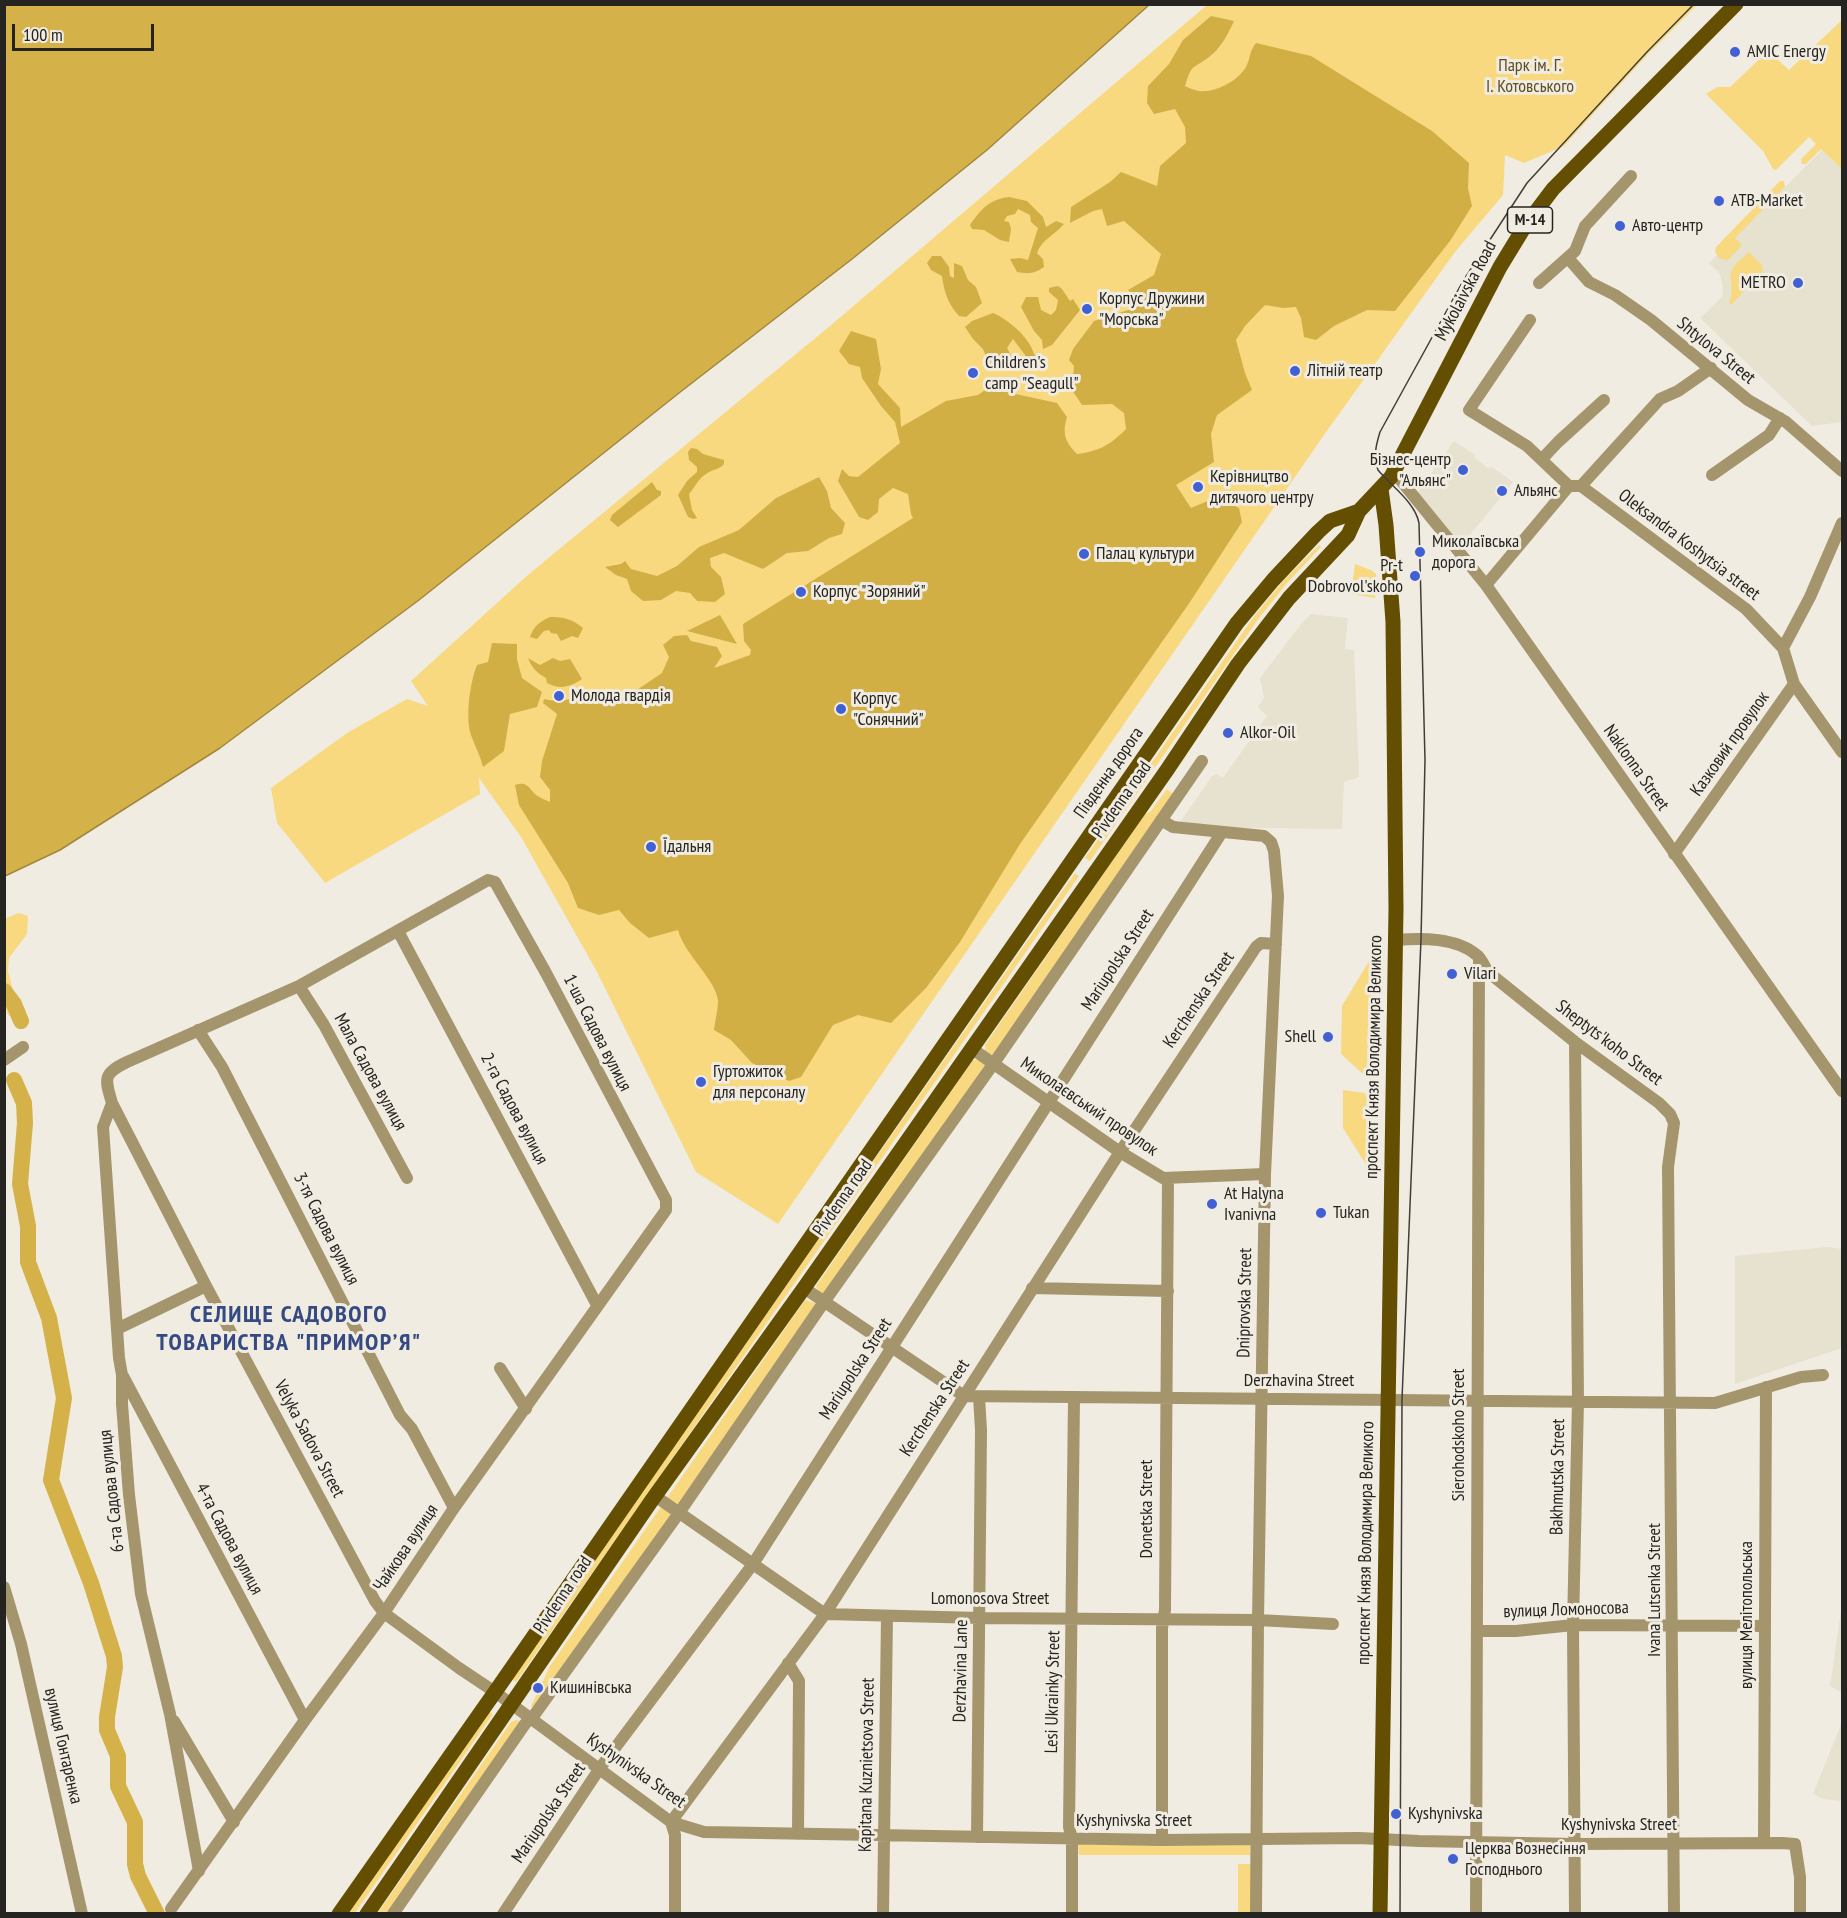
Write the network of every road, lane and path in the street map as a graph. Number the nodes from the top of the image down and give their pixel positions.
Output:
1 (1736, 4) edge
2 (1631, 176) dead end
3 (1568, 258) junction
4 (1539, 283) dead end
5 (1530, 320) dead end
6 (1711, 368) junction
7 (1604, 400) dead end
8 (1780, 418) junction
9 (1542, 459) junction
10 (1842, 471) edge
11 (1394, 472) junction
12 (1712, 475) dead end
13 (1575, 486) junction
14 (1381, 489) junction
15 (1359, 511) junction
16 (1842, 523) edge
17 (1486, 585) junction
18 (1783, 648) junction
19 (1794, 684) junction
20 (1842, 752) edge
21 (1202, 760) dead end
22 (1161, 820) junction
23 (1221, 832) junction
24 (1674, 854) junction
25 (1074, 857) junction
26 (1095, 873) junction
27 (398, 932) junction
28 (1395, 940) junction
29 (1276, 944) junction
30 (1479, 956) junction
31 (299, 986) junction
32 (198, 1030) junction
33 (1575, 1042) junction
34 (23, 1047) dead end
35 (971, 1048) junction
36 (4, 1060) edge
37 (994, 1063) junction
38 (1842, 1091) edge
39 (112, 1103) junction
40 (1048, 1103) junction
41 (1120, 1152) junction
42 (1265, 1174) junction
43 (406, 1178) dead end
44 (1168, 1178) junction
45 (667, 1204) joint
46 (1670, 1266) joint
47 (206, 1286) junction
48 (804, 1288) junction
49 (1032, 1288) junction
50 (1168, 1291) junction
51 (824, 1302) junction
52 (597, 1305) junction
53 (117, 1329) junction
54 (891, 1348) junction
55 (500, 1368) dead end
56 (122, 1375) junction
57 (1823, 1375) dead end
58 (1766, 1388) junction
59 (964, 1396) junction
60 (979, 1397) junction
61 (1074, 1398) junction
62 (1166, 1398) junction
63 (1262, 1398) junction
64 (1388, 1399) junction
65 (1478, 1400) junction
66 (1578, 1401) junction
67 (1671, 1402) junction
68 (526, 1409) junction
69 (655, 1496) junction
70 (454, 1508) junction
71 (679, 1513) junction
72 (753, 1564) junction
73 (4, 1587) edge
74 (384, 1613) junction
75 (825, 1614) junction
76 (887, 1616) junction
77 (1072, 1617) junction
78 (980, 1618) junction
79 (1163, 1620) junction
80 (1258, 1620) junction
81 (1332, 1624) dead end
82 (1574, 1625) junction
83 (1673, 1626) junction
84 (1765, 1626) junction
85 (1477, 1630) junction
86 (788, 1663) junction
87 (495, 1692) junction
88 (512, 1704) junction
89 (170, 1714) junction
90 (530, 1719) junction
91 (305, 1720) junction
92 (600, 1768) junction
93 (234, 1822) junction
94 (671, 1822) junction
95 (798, 1834) junction
96 (884, 1836) junction
97 (977, 1837) junction
98 (1072, 1839) junction
99 (1256, 1839) junction
100 (1381, 1839) junction
101 (1162, 1840) junction
102 (1476, 1841) junction
103 (1764, 1842) junction
104 (1674, 1843) junction
105 (1575, 1844) junction
106 (199, 1871) junction
107 (171, 1909) dead end
108 (82, 1914) edge
109 (339, 1914) edge
110 (367, 1914) edge
111 (393, 1914) edge
112 (503, 1914) edge
113 (675, 1914) edge
114 (883, 1914) edge
115 (1072, 1914) edge
116 (1257, 1914) edge
117 (1380, 1914) edge
118 (1476, 1914) edge
119 (1575, 1914) edge
120 (1674, 1914) edge
121 (1800, 1914) edge

1 - 11 main road, Mykolaivska Road / М-14
2 - 3 street
3 - 4 street
3 - 6 street, Shtylova Street
5 - 9 street, Oleksandra Koshytsia street
6 - 8 street, Shtylova Street
6 - 13 street
7 - 9 street
8 - 10 street, Shtylova Street
8 - 12 street
9 - 13 street, Oleksandra Koshytsia street
11 - 14 main road, Mykolaivska Road / М-14
11 - 17 street, Naklonna Street
13 - 17 street
13 - 18 street, Oleksandra Koshytsia street
14 - 15 main road, Mykolaivska Road / М-14
14 - 28 main road, проспект Князя Володимира Великого
15 - 25 main road, Південна дорога
15 - 26 main road, Pivdenna road
16 - 18 street
17 - 24 street, Naklonna Street
18 - 19 street, Oleksandra Koshytsia street
19 - 20 street, Oleksandra Koshytsia street
19 - 24 street, Казковий провулок
21 - 22 street
22 - 23 street
22 - 37 street
23 - 29 street, Dniprovska Street
23 - 40 street, Mariupolska Street
24 - 38 street, Naklonna Street
25 - 26 main road
25 - 87 main road, Південна дорога
26 - 35 main road, Pivdenna road
27 - 31 street
27 - 45 street, 1-ша Садова вулиця
27 - 52 street, 2-га Садова вулиця
28 - 30 street, Sheptyts'koho Street
28 - 64 main road, проспект Князя Володимира Великого
29 - 41 street, Kerchenska Street
29 - 42 street, Dniprovska Street
30 - 33 street, Sheptyts'koho Street
30 - 65 street, Sierohodskoho Street
31 - 32 street
31 - 43 street, Мала Садова вулиця
32 - 39 street, Velyka Sadova Street
32 - 70 street, 3-тя Садова вулиця
33 - 46 street, Sheptyts'koho Street
33 - 66 street, Bakhmutska Street
34 - 36 street
35 - 37 street, Миколаєвський провулок
35 - 48 main road, Pivdenna road
37 - 40 street, Миколаєвський провулок
37 - 51 street
39 - 47 street, Velyka Sadova Street
39 - 53 street, 6-та Садова вулиця
40 - 41 street, Миколаєвський провулок
40 - 54 street, Mariupolska Street
41 - 44 street, Миколаєвський провулок
41 - 49 street, Kerchenska Street
42 - 44 street, Миколаєвський провулок
42 - 63 street, Dniprovska Street
44 - 50 street, Donetska Street
45 - 52 street, Чайкова вулиця
46 - 67 street, Ivana Lutsenka Street
47 - 53 street
47 - 74 street, Velyka Sadova Street
48 - 51 street, Derzhavina Street
48 - 69 main road, Pivdenna road
49 - 50 street
49 - 59 street, Kerchenska Street
50 - 62 street, Donetska Street
51 - 54 street, Derzhavina Street
51 - 71 street
52 - 68 street, Чайкова вулиця
53 - 56 street, 6-та Садова вулиця
54 - 59 street, Derzhavina Street
54 - 72 street, Mariupolska Street
55 - 68 street
56 - 89 street, 6-та Садова вулиця
56 - 91 street, 4-та Садова вулиця
57 - 58 street, Derzhavina Street
58 - 67 street, Derzhavina Street
58 - 84 street, вулиця Мелітопольська
59 - 60 street, Derzhavina Street
59 - 75 street, Kerchenska Street
60 - 61 street, Derzhavina Street
60 - 78 street, Derzhavina Lane
61 - 62 street, Derzhavina Street
61 - 77 street, Lesi Ukrainky Street
62 - 63 street, Derzhavina Street
62 - 79 street, Donetska Street
63 - 64 street, Derzhavina Street
63 - 80 street, Dniprovska Street
64 - 65 street, Derzhavina Street
64 - 100 main road, проспект Князя Володимира Великого
65 - 66 street, Derzhavina Street
65 - 85 street, Sierohodskoho Street
66 - 67 street, Derzhavina Street
66 - 82 street, Bakhmutska Street
67 - 83 street, Ivana Lutsenka Street
68 - 70 street, Чайкова вулиця
69 - 71 street
69 - 88 main road, Pivdenna road
70 - 74 street, Чайкова вулиця
71 - 72 street
71 - 90 street
72 - 75 street
72 - 92 street, Mariupolska Street
73 - 108 street, вулиця Гонтаренка
74 - 87 street, Velyka Sadova Street
74 - 91 street, Чайкова вулиця
75 - 76 street, Lomonosova Street
75 - 86 street, Kerchenska Street
76 - 78 street, Lomonosova Street
76 - 96 street, Kapitana Kuznietsova Street
77 - 78 street, Lomonosova Street
77 - 79 street, Lomonosova Street
77 - 98 street, Lesi Ukrainky Street
78 - 97 street, Derzhavina Lane
79 - 80 street, Lomonosova Street
79 - 101 street, Donetska Street
80 - 81 street, Lomonosova Street
80 - 99 street, Dniprovska Street
82 - 83 street, вулиця Ломоносова
82 - 85 street, вулиця Ломоносова
82 - 105 street, Bakhmutska Street
83 - 84 street, вулиця Ломоносова
83 - 104 street, Ivana Lutsenka Street
84 - 103 street, вулиця Мелітопольська
85 - 102 street, Sierohodskoho Street
86 - 94 street, Kerchenska Street
86 - 95 street
87 - 88 street, Velyka Sadova Street
87 - 109 main road
88 - 90 street, Kyshynivska Street
88 - 110 main road, Pivdenna road
89 - 93 street
89 - 106 street, 6-та Садова вулиця
90 - 92 street, Kyshynivska Street
90 - 111 street
91 - 93 street, Чайкова вулиця
92 - 94 street, Kyshynivska Street
92 - 112 street, Mariupolska Street
93 - 106 street, Чайкова вулиця
94 - 95 street, Kyshynivska Street
94 - 113 street
95 - 96 street, Kyshynivska Street
96 - 97 street, Kyshynivska Street
96 - 114 street, Kapitana Kuznietsova Street
97 - 98 street, Kyshynivska Street
98 - 101 street, Kyshynivska Street
98 - 115 street, Lesi Ukrainky Street
99 - 100 street, Kyshynivska Street
99 - 101 street, Kyshynivska Street
99 - 116 street, Dniprovska Street
100 - 102 street, Kyshynivska Street
100 - 117 main road, проспект Князя Володимира Великого
102 - 105 street, Kyshynivska Street
102 - 118 street, Sierohodskoho Street
103 - 104 street, Kyshynivska Street
103 - 121 street, Kyshynivska Street
104 - 105 street, Kyshynivska Street
104 - 120 street, Ivana Lutsenka Street
105 - 119 street, Bakhmutska Street
106 - 107 street, Чайкова вулиця

